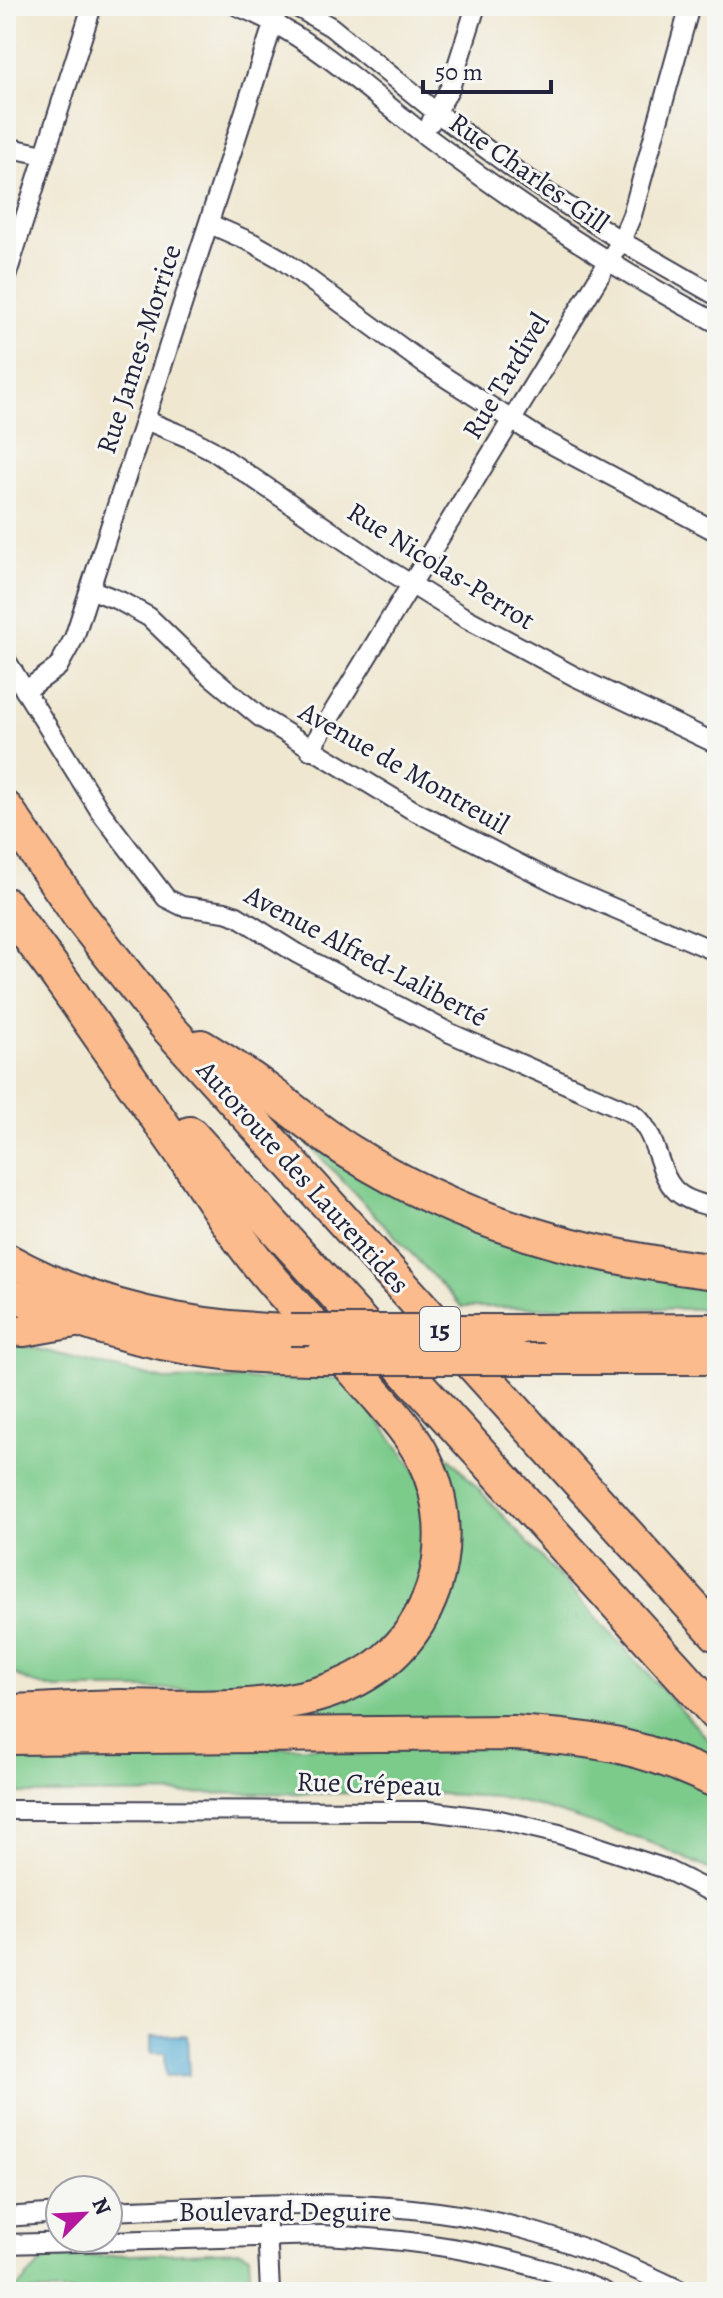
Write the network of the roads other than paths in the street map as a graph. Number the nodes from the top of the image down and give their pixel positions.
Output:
1 (92, 6) edge
2 (237, 6) edge
3 (295, 6) edge
4 (476, 6) edge
5 (690, 6) edge
6 (276, 15) edge
7 (437, 113) junction
8 (424, 134) junction
9 (6, 147) edge
10 (44, 155) junction
11 (210, 224) junction
12 (621, 241) junction
13 (609, 262) junction
14 (6, 277) edge
15 (717, 296) edge
16 (717, 323) edge
17 (145, 420) junction
18 (512, 421) junction
19 (717, 532) edge
20 (412, 585) junction
21 (90, 589) junction
22 (6, 660) edge
23 (25, 691) junction
24 (717, 744) edge
25 (310, 750) junction
26 (6, 809) edge
27 (6, 905) edge
28 (717, 952) edge
29 (60, 978) junction
30 (164, 1023) junction
31 (717, 1208) edge
32 (6, 1258) edge
33 (717, 1272) edge
34 (6, 1292) edge
35 (77, 1322) junction
36 (717, 1329) edge
37 (6, 1330) edge
38 (717, 1359) edge
39 (717, 1634) edge
40 (6, 1689) edge
41 (109, 1707) junction
42 (6, 1712) edge
43 (717, 1714) edge
44 (6, 1737) edge
45 (717, 1781) edge
46 (6, 1810) edge
47 (717, 1895) edge
48 (266, 2205) junction
49 (124, 2210) edge
50 (44, 2214) edge
51 (6, 2217) edge
52 (267, 2237) junction
53 (6, 2244) edge
54 (270, 2292) edge
55 (605, 2292) edge
56 (684, 2292) edge

1 - 10 street
2 - 6 street, Rue Charles-Gill
3 - 7 street, Rue Charles-Gill
4 - 7 street
5 - 12 street, Rue Tardivel
6 - 8 street, Rue Charles-Gill
6 - 11 street, Rue James-Morrice
7 - 8 street
7 - 12 street, Rue Charles-Gill
8 - 13 street, Rue Charles-Gill
9 - 10 street
10 - 14 street
11 - 17 street, Rue James-Morrice
11 - 18 street
12 - 13 street, Rue Tardivel
12 - 15 street, Rue Charles-Gill
13 - 16 street, Rue Charles-Gill
13 - 18 street, Rue Tardivel
17 - 20 street, Rue Nicolas-Perrot
17 - 21 street, Rue James-Morrice
18 - 19 street
18 - 20 street, Rue Tardivel
20 - 24 street, Rue Nicolas-Perrot
20 - 25 street, Rue Tardivel
21 - 23 street, Rue James-Morrice
21 - 25 street, Avenue de Montreuil
22 - 23 street, Avenue Alfred-Laliberté
23 - 31 street, Avenue Alfred-Laliberté
25 - 28 street, Avenue de Montreuil
26 - 30 highway, Autoroute des Laurentides / 15
27 - 29 highway, Autoroute des Laurentides / 15
29 - 41 highway
29 - 43 highway, Autoroute des Laurentides / 15
30 - 33 highway
30 - 39 highway, Autoroute des Laurentides / 15
32 - 36 main road, bridge
34 - 35 main road
35 - 37 main road
35 - 38 main road, bridge
40 - 41 highway
41 - 42 highway
44 - 45 highway
46 - 47 street, Rue Crépeau
48 - 49 street, Boulevard Deguire
48 - 52 street
48 - 56 street, Boulevard Deguire
50 - 51 street
52 - 53 street, Boulevard Deguire
52 - 54 street
52 - 55 street, Boulevard Deguire

